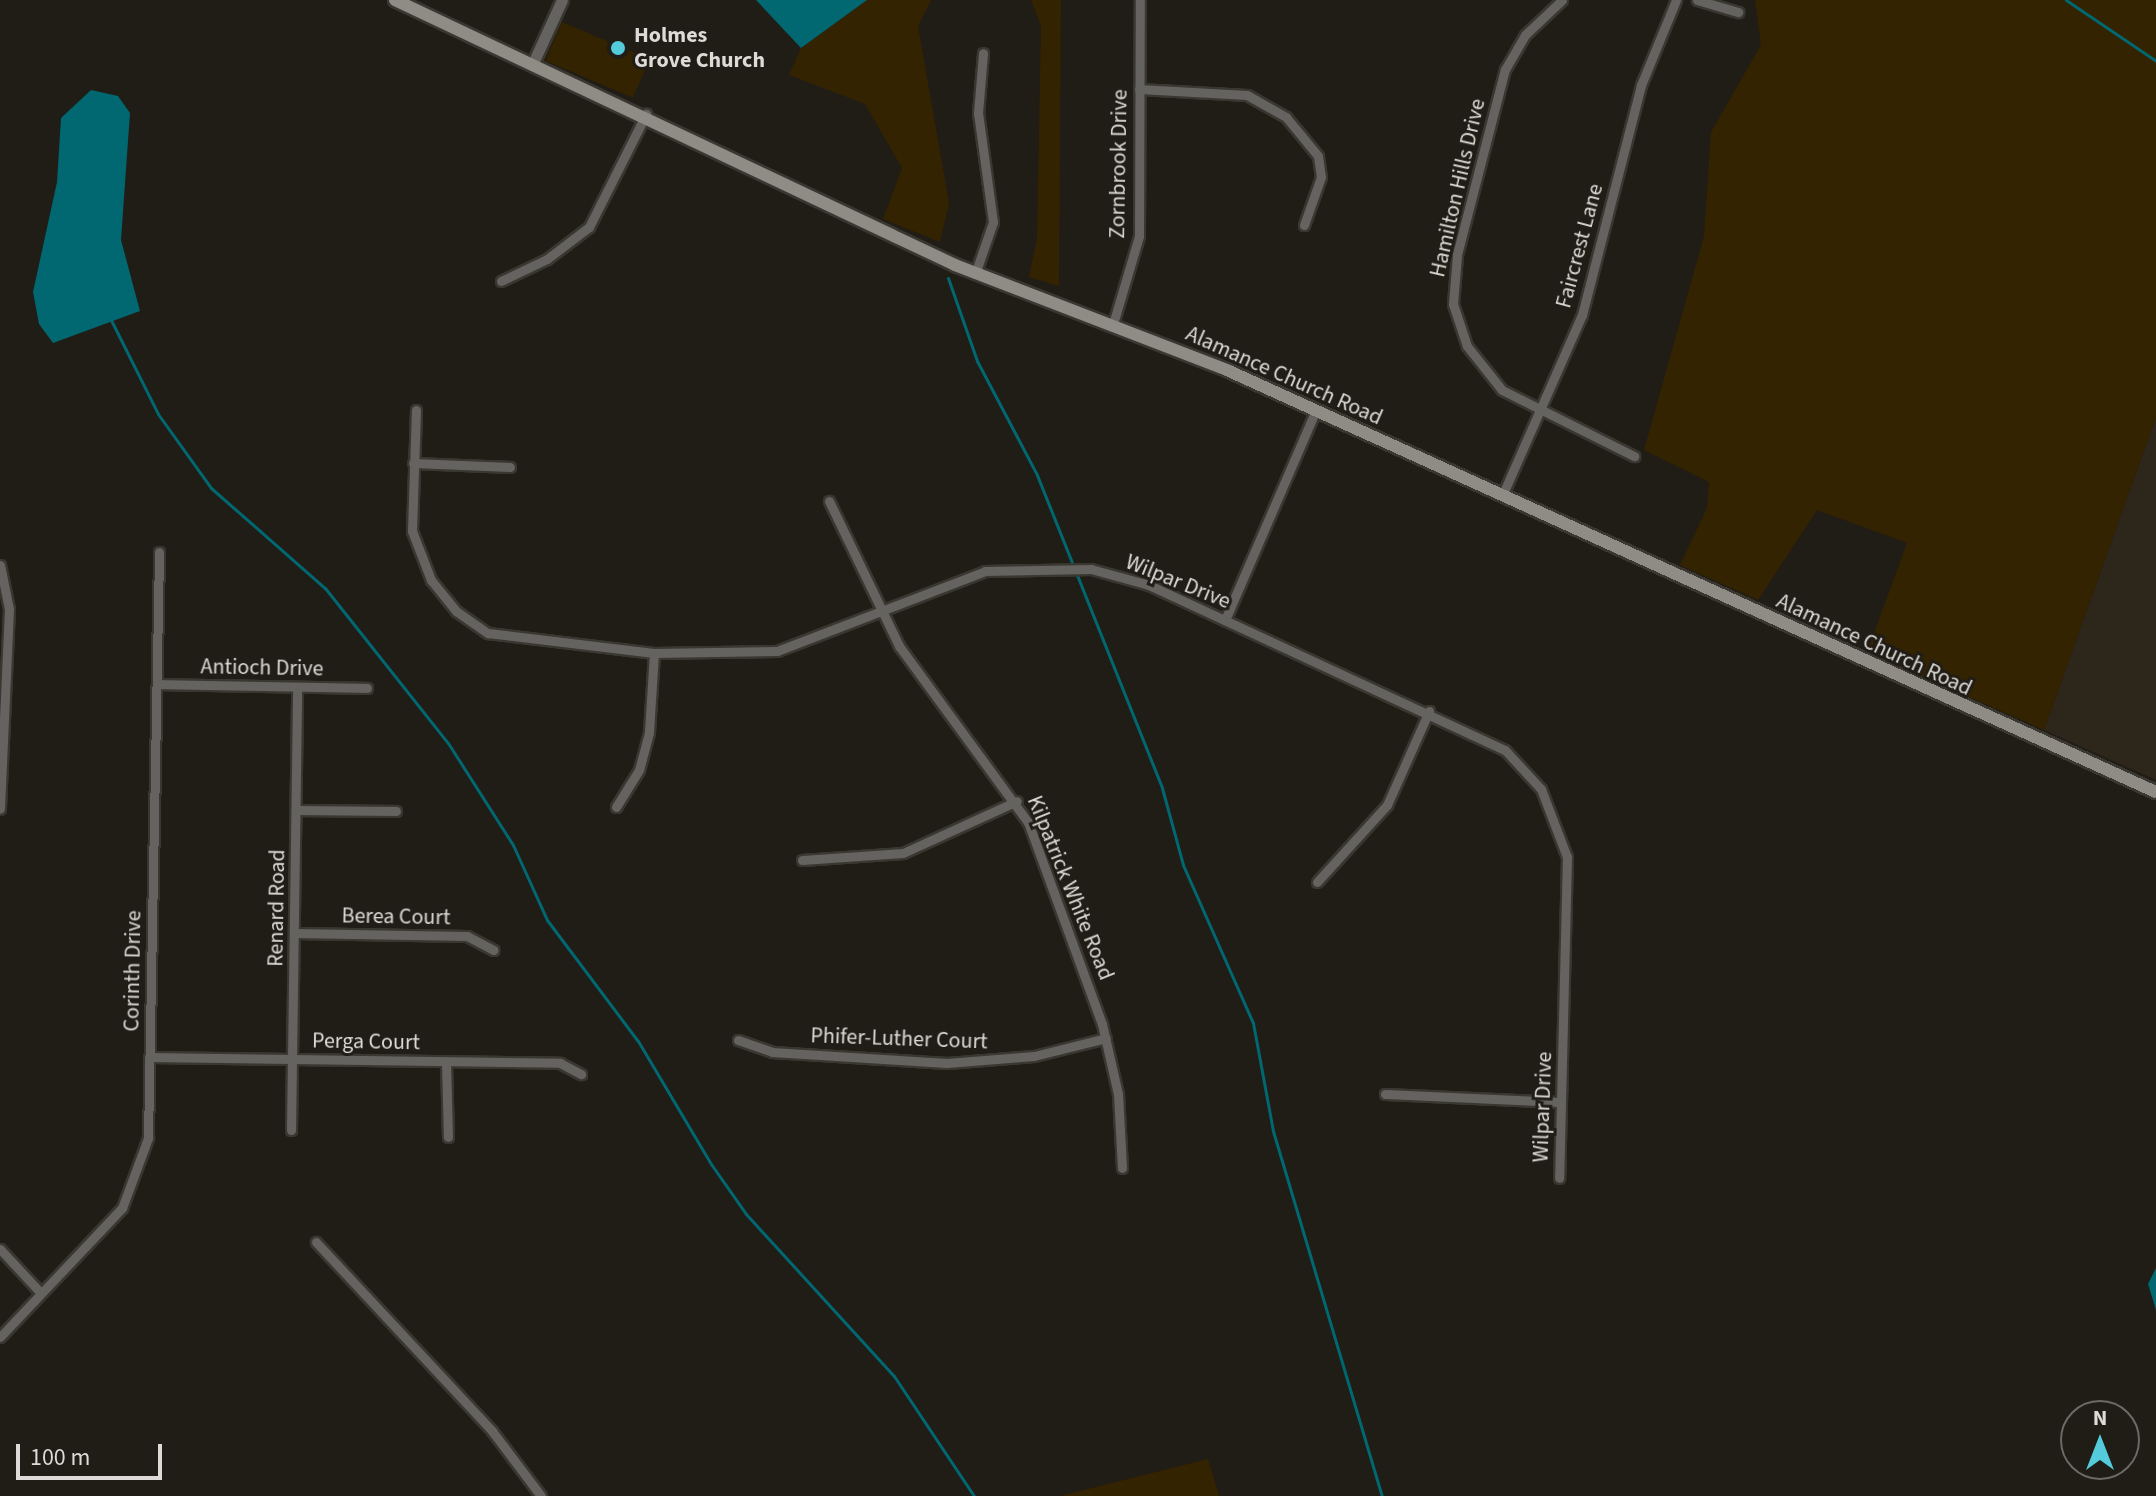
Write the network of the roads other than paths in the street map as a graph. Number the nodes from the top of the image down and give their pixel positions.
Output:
1 (395, 0) edge
2 (562, 0) edge
3 (1140, 0) edge
4 (1562, 0) edge
5 (1676, 0) edge
6 (1697, 0) edge
7 (1738, 12) dead end
8 (983, 53) dead end
9 (533, 63) junction
10 (1139, 89) junction
11 (646, 114) junction
12 (1304, 225) dead end
13 (975, 274) junction
14 (501, 281) dead end
15 (1113, 324) junction
16 (416, 410) dead end
17 (1316, 410) junction
18 (1538, 412) junction
19 (1634, 456) dead end
20 (413, 463) junction
21 (510, 467) dead end
22 (1502, 496) junction
23 (829, 501) dead end
24 (159, 552) dead end
25 (0, 565) edge
26 (882, 612) junction
27 (1225, 620) junction
28 (4, 639) edge
29 (654, 653) junction
30 (157, 684) junction
31 (297, 687) junction
32 (367, 688) dead end
33 (1429, 711) junction
34 (2156, 792) edge
35 (1017, 801) junction
36 (616, 807) dead end
37 (0, 809) edge
38 (296, 810) junction
39 (396, 811) dead end
40 (802, 860) dead end
41 (1317, 882) dead end
42 (295, 933) junction
43 (493, 950) dead end
44 (1106, 1038) junction
45 (738, 1040) dead end
46 (149, 1057) junction
47 (292, 1059) junction
48 (446, 1062) junction
49 (581, 1074) dead end
50 (1385, 1094) dead end
51 (1561, 1102) junction
52 (291, 1130) dead end
53 (448, 1137) dead end
54 (1122, 1168) dead end
55 (1559, 1178) dead end
56 (316, 1242) dead end
57 (0, 1249) edge
58 (40, 1292) junction
59 (0, 1337) edge
60 (541, 1496) edge

1 - 9 main road, Alamance Church Road
2 - 9 street
3 - 10 street, Zornbrook Drive
4 - 18 street, Hamilton Hills Drive
5 - 18 street, Faircrest Lane
6 - 7 street
8 - 13 street
9 - 11 main road, Alamance Church Road
10 - 12 street
10 - 15 street, Zornbrook Drive
11 - 13 main road, Alamance Church Road
11 - 14 street
13 - 15 main road, Alamance Church Road
15 - 17 main road, Alamance Church Road
16 - 20 street, Wilpar Drive
17 - 22 main road, Alamance Church Road
17 - 27 street
18 - 19 street, Hamilton Hills Drive
18 - 22 street, Faircrest Lane
20 - 21 street
20 - 29 street, Wilpar Drive
22 - 34 main road, Alamance Church Road
23 - 26 street, Kilpatrick White Road
24 - 30 street, Corinth Drive
25 - 28 street
26 - 27 street, Wilpar Drive
26 - 29 street, Wilpar Drive
26 - 35 street, Kilpatrick White Road
27 - 33 street, Wilpar Drive
28 - 37 street
29 - 36 street
30 - 31 street, Antioch Drive
30 - 46 street, Corinth Drive
31 - 32 street, Antioch Drive
31 - 38 street, Renard Road
33 - 41 street
33 - 51 street, Wilpar Drive
35 - 40 street
35 - 44 street, Kilpatrick White Road
38 - 39 street
38 - 42 street, Renard Road
42 - 43 street, Berea Court
42 - 47 street, Renard Road
44 - 45 street, Phifer-Luther Court
44 - 54 street, Kilpatrick White Road
46 - 47 street, Perga Court
46 - 58 street, Corinth Drive
47 - 48 street, Perga Court
47 - 52 street, Renard Road
48 - 49 street, Perga Court
48 - 53 street
50 - 51 street
51 - 55 street, Wilpar Drive
56 - 60 street
57 - 58 street
58 - 59 street, Corinth Drive

